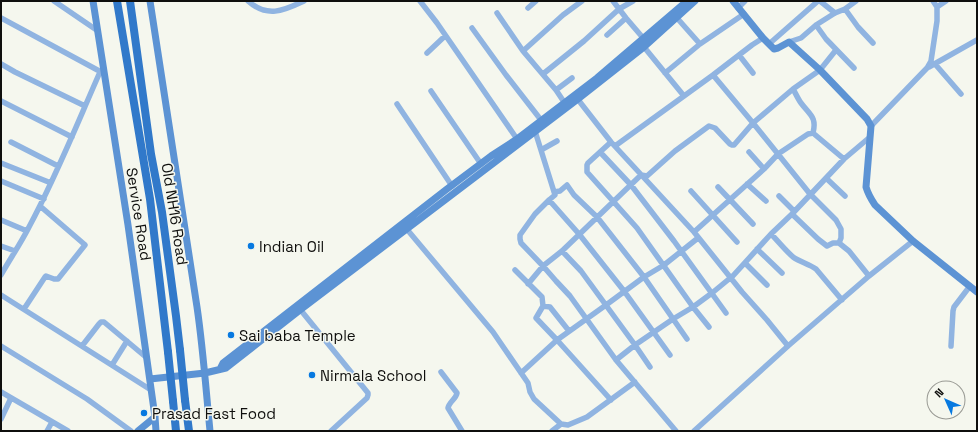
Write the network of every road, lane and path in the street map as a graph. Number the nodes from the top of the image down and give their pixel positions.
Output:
1 (54, 1) edge
2 (94, 1) edge
3 (117, 1) edge
4 (130, 1) edge
5 (150, 1) edge
6 (248, 1) edge
7 (304, 1) edge
8 (420, 1) edge
9 (536, 1) edge
10 (582, 1) edge
11 (613, 1) edge
12 (633, 1) edge
13 (687, 1) edge
14 (695, 1) edge
15 (733, 1) edge
16 (745, 1) edge
17 (819, 1) edge
18 (933, 1) edge
19 (946, 1) edge
20 (853, 2) edge
21 (937, 7) junction
22 (528, 8) dead end
23 (738, 8) junction
24 (845, 9) junction
25 (619, 10) junction
26 (497, 13) dead end
27 (835, 13) junction
28 (744, 14) junction
29 (1, 18) edge
30 (626, 18) junction
31 (677, 18) junction
32 (816, 25) junction
33 (472, 28) dead end
34 (98, 31) junction
35 (607, 35) dead end
36 (445, 36) junction
37 (763, 38) junction
38 (644, 39) junction
39 (977, 40) edge
40 (789, 42) junction
41 (874, 43) dead end
42 (700, 44) junction
43 (769, 44) junction
44 (644, 47) junction
45 (836, 50) junction
46 (522, 51) junction
47 (427, 53) dead end
48 (739, 55) junction
49 (1, 64) edge
50 (935, 64) junction
51 (854, 68) dead end
52 (927, 68) junction
53 (820, 70) junction
54 (102, 73) junction
55 (665, 73) junction
56 (753, 73) dead end
57 (543, 74) junction
58 (713, 75) junction
59 (572, 78) dead end
60 (793, 89) junction
61 (556, 90) junction
62 (431, 91) dead end
63 (961, 94) dead end
64 (684, 96) junction
65 (576, 97) junction
66 (1, 102) edge
67 (564, 102) junction
68 (398, 104) dead end
69 (85, 106) junction
70 (541, 120) junction
71 (754, 123) junction
72 (871, 126) junction
73 (535, 131) junction
74 (813, 132) junction
75 (72, 137) junction
76 (870, 137) junction
77 (517, 139) junction
78 (557, 141) dead end
79 (10, 142) dead end
80 (613, 144) junction
81 (541, 150) junction
82 (600, 152) junction
83 (749, 152) dead end
84 (778, 154) junction
85 (844, 159) junction
86 (1, 163) edge
87 (481, 164) junction
88 (58, 166) junction
89 (764, 169) junction
90 (641, 175) junction
91 (826, 178) junction
92 (1, 181) edge
93 (50, 183) junction
94 (747, 184) junction
95 (631, 185) junction
96 (452, 186) junction
97 (718, 187) dead end
98 (692, 191) dead end
99 (554, 192) junction
100 (810, 194) junction
101 (779, 196) dead end
102 (845, 196) dead end
103 (44, 199) junction
104 (730, 199) junction
105 (549, 200) junction
106 (613, 201) junction
107 (766, 201) dead end
108 (40, 206) junction
109 (793, 212) junction
110 (713, 215) junction
111 (597, 217) junction
112 (1, 220) edge
113 (753, 224) dead end
114 (404, 226) junction
115 (27, 231) junction
116 (694, 232) junction
117 (579, 234) junction
118 (771, 234) junction
119 (698, 238) junction
120 (913, 241) junction
121 (737, 242) dead end
122 (839, 243) junction
123 (1, 246) edge
124 (757, 249) junction
125 (14, 251) junction
126 (562, 251) junction
127 (681, 251) junction
128 (745, 263) junction
129 (664, 265) junction
130 (543, 266) junction
131 (515, 270) dead end
132 (782, 273) dead end
133 (1, 275) edge
134 (869, 276) junction
135 (644, 277) junction
136 (731, 278) junction
137 (528, 284) junction
138 (767, 285) dead end
139 (970, 286) junction
140 (624, 292) junction
141 (977, 292) edge
142 (712, 293) junction
143 (1, 295) edge
144 (842, 300) junction
145 (606, 305) junction
146 (543, 306) junction
147 (693, 307) junction
148 (298, 308) junction
149 (24, 309) junction
150 (726, 313) dead end
151 (586, 319) junction
152 (673, 319) junction
153 (709, 327) dead end
154 (569, 331) junction
155 (654, 332) junction
156 (687, 339) dead end
157 (557, 340) junction
158 (127, 341) junction
159 (635, 345) junction
160 (1, 346) edge
161 (82, 346) junction
162 (788, 346) junction
163 (951, 346) dead end
164 (670, 355) dead end
165 (147, 358) junction
166 (616, 360) junction
167 (112, 365) junction
168 (650, 367) dead end
169 (441, 372) dead end
170 (205, 373) junction
171 (521, 373) junction
172 (150, 379) junction
173 (635, 382) junction
174 (151, 390) junction
175 (1, 392) edge
176 (11, 398) junction
177 (611, 400) junction
178 (155, 418) junction
179 (1, 419) edge
180 (52, 422) junction
181 (561, 424) junction
182 (47, 431) edge
183 (68, 431) edge
184 (131, 431) edge
185 (138, 431) edge
186 (156, 431) edge
187 (176, 431) edge
188 (189, 431) edge
189 (210, 431) edge
190 (331, 431) edge
191 (462, 431) edge
192 (552, 431) edge
193 (676, 431) edge
194 (694, 431) edge

1 - 34 street
2 - 34 street, Service Road
3 - 187 main road, Old NH16 Road, bridge
4 - 188 main road, Old NH16 Road, bridge
5 - 170 street
6 - 7 street
8 - 36 street
9 - 22 street
10 - 46 street
11 - 25 street
12 - 25 street
13 - 38 street
14 - 31 street
15 - 23 street
16 - 23 street
17 - 27 street
17 - 43 street
18 - 21 street
19 - 21 street
20 - 24 street
21 - 52 street
23 - 28 street
24 - 27 street
24 - 41 street
25 - 30 street
25 - 57 street
26 - 46 street
27 - 32 street
28 - 37 street
28 - 42 street
29 - 54 street
30 - 35 street
30 - 38 street
31 - 42 street
31 - 44 street
32 - 40 street
32 - 45 street
33 - 70 street
34 - 54 street, Service Road
36 - 47 street
36 - 77 street
37 - 43 street
37 - 48 street
38 - 65 street
39 - 50 street
40 - 43 street
40 - 53 street
42 - 55 street
44 - 55 street
44 - 65 street
45 - 51 street
45 - 53 street
46 - 57 street
48 - 56 street
48 - 58 street
49 - 69 street
50 - 52 street
50 - 63 street
52 - 72 street
53 - 60 street
53 - 72 street
54 - 69 street
54 - 165 street, Service Road
55 - 64 street
57 - 61 street
58 - 64 street
58 - 71 street
59 - 61 street
60 - 71 street
60 - 74 street
61 - 67 street
62 - 87 street
64 - 80 street
65 - 67 street
65 - 73 street
65 - 80 street
66 - 75 street
67 - 70 street
68 - 96 street
69 - 75 street
70 - 77 street
71 - 84 street
71 - 90 street
72 - 76 street
73 - 81 street
73 - 114 street
74 - 84 street
74 - 85 street
75 - 88 street
76 - 85 street
76 - 120 street
77 - 87 street
78 - 81 street
79 - 88 street
80 - 82 street
80 - 90 street
81 - 99 street
82 - 95 street
82 - 106 street
83 - 89 street
84 - 89 street
84 - 100 street
85 - 91 street
86 - 93 street
87 - 96 street
88 - 93 street
89 - 94 street
90 - 95 street
90 - 116 street
91 - 100 street
91 - 102 street
92 - 103 street
93 - 103 street
94 - 104 street
94 - 107 street
95 - 106 street
95 - 127 street
96 - 114 street
97 - 104 street
98 - 110 street
99 - 105 street
99 - 111 street
100 - 109 street
100 - 122 street
101 - 109 street
103 - 108 street
104 - 110 street
104 - 113 street
105 - 117 street
105 - 130 street
106 - 111 street
106 - 129 street
108 - 115 street
108 - 149 street
109 - 118 street
109 - 122 street
110 - 116 street
110 - 121 street
111 - 117 street
111 - 135 street
112 - 115 street
114 - 148 street
114 - 171 street
115 - 125 street
116 - 119 street
117 - 126 street
117 - 140 street
118 - 124 street
118 - 144 street
119 - 127 street
119 - 136 street
120 - 134 street
120 - 139 street
122 - 134 street
123 - 125 street
124 - 128 street
124 - 132 street
125 - 133 street
126 - 130 street
126 - 145 street
127 - 129 street
127 - 142 street
128 - 136 street
128 - 138 street
129 - 135 street
129 - 147 street
130 - 137 street
130 - 151 street
131 - 137 street
134 - 144 street
135 - 140 street
135 - 152 street
136 - 142 street
136 - 162 street
137 - 146 street
139 - 141 street
139 - 163 street
140 - 145 street
140 - 155 street
142 - 147 street
142 - 150 street
143 - 149 street
144 - 162 street
145 - 151 street
145 - 159 street
146 - 154 street
146 - 157 street
147 - 152 street
147 - 153 street
148 - 170 street
148 - 190 street
149 - 161 street
151 - 154 street
151 - 166 street
152 - 155 street
152 - 156 street
154 - 157 street
155 - 159 street
155 - 164 street
157 - 171 street
157 - 177 street
158 - 161 street
158 - 165 street
158 - 167 street
159 - 166 street
159 - 168 street
160 - 184 street
161 - 167 street
162 - 194 street
165 - 172 street, Service Road
166 - 173 street
167 - 174 street
169 - 191 street
170 - 172 street
170 - 189 street
171 - 181 street
172 - 174 street, Service Road
173 - 177 street
173 - 193 street
174 - 178 street, Service Road
175 - 176 street
176 - 179 street
176 - 180 street
177 - 181 street
178 - 185 street
178 - 186 street, Service Road
180 - 182 street
180 - 183 street
181 - 192 street

